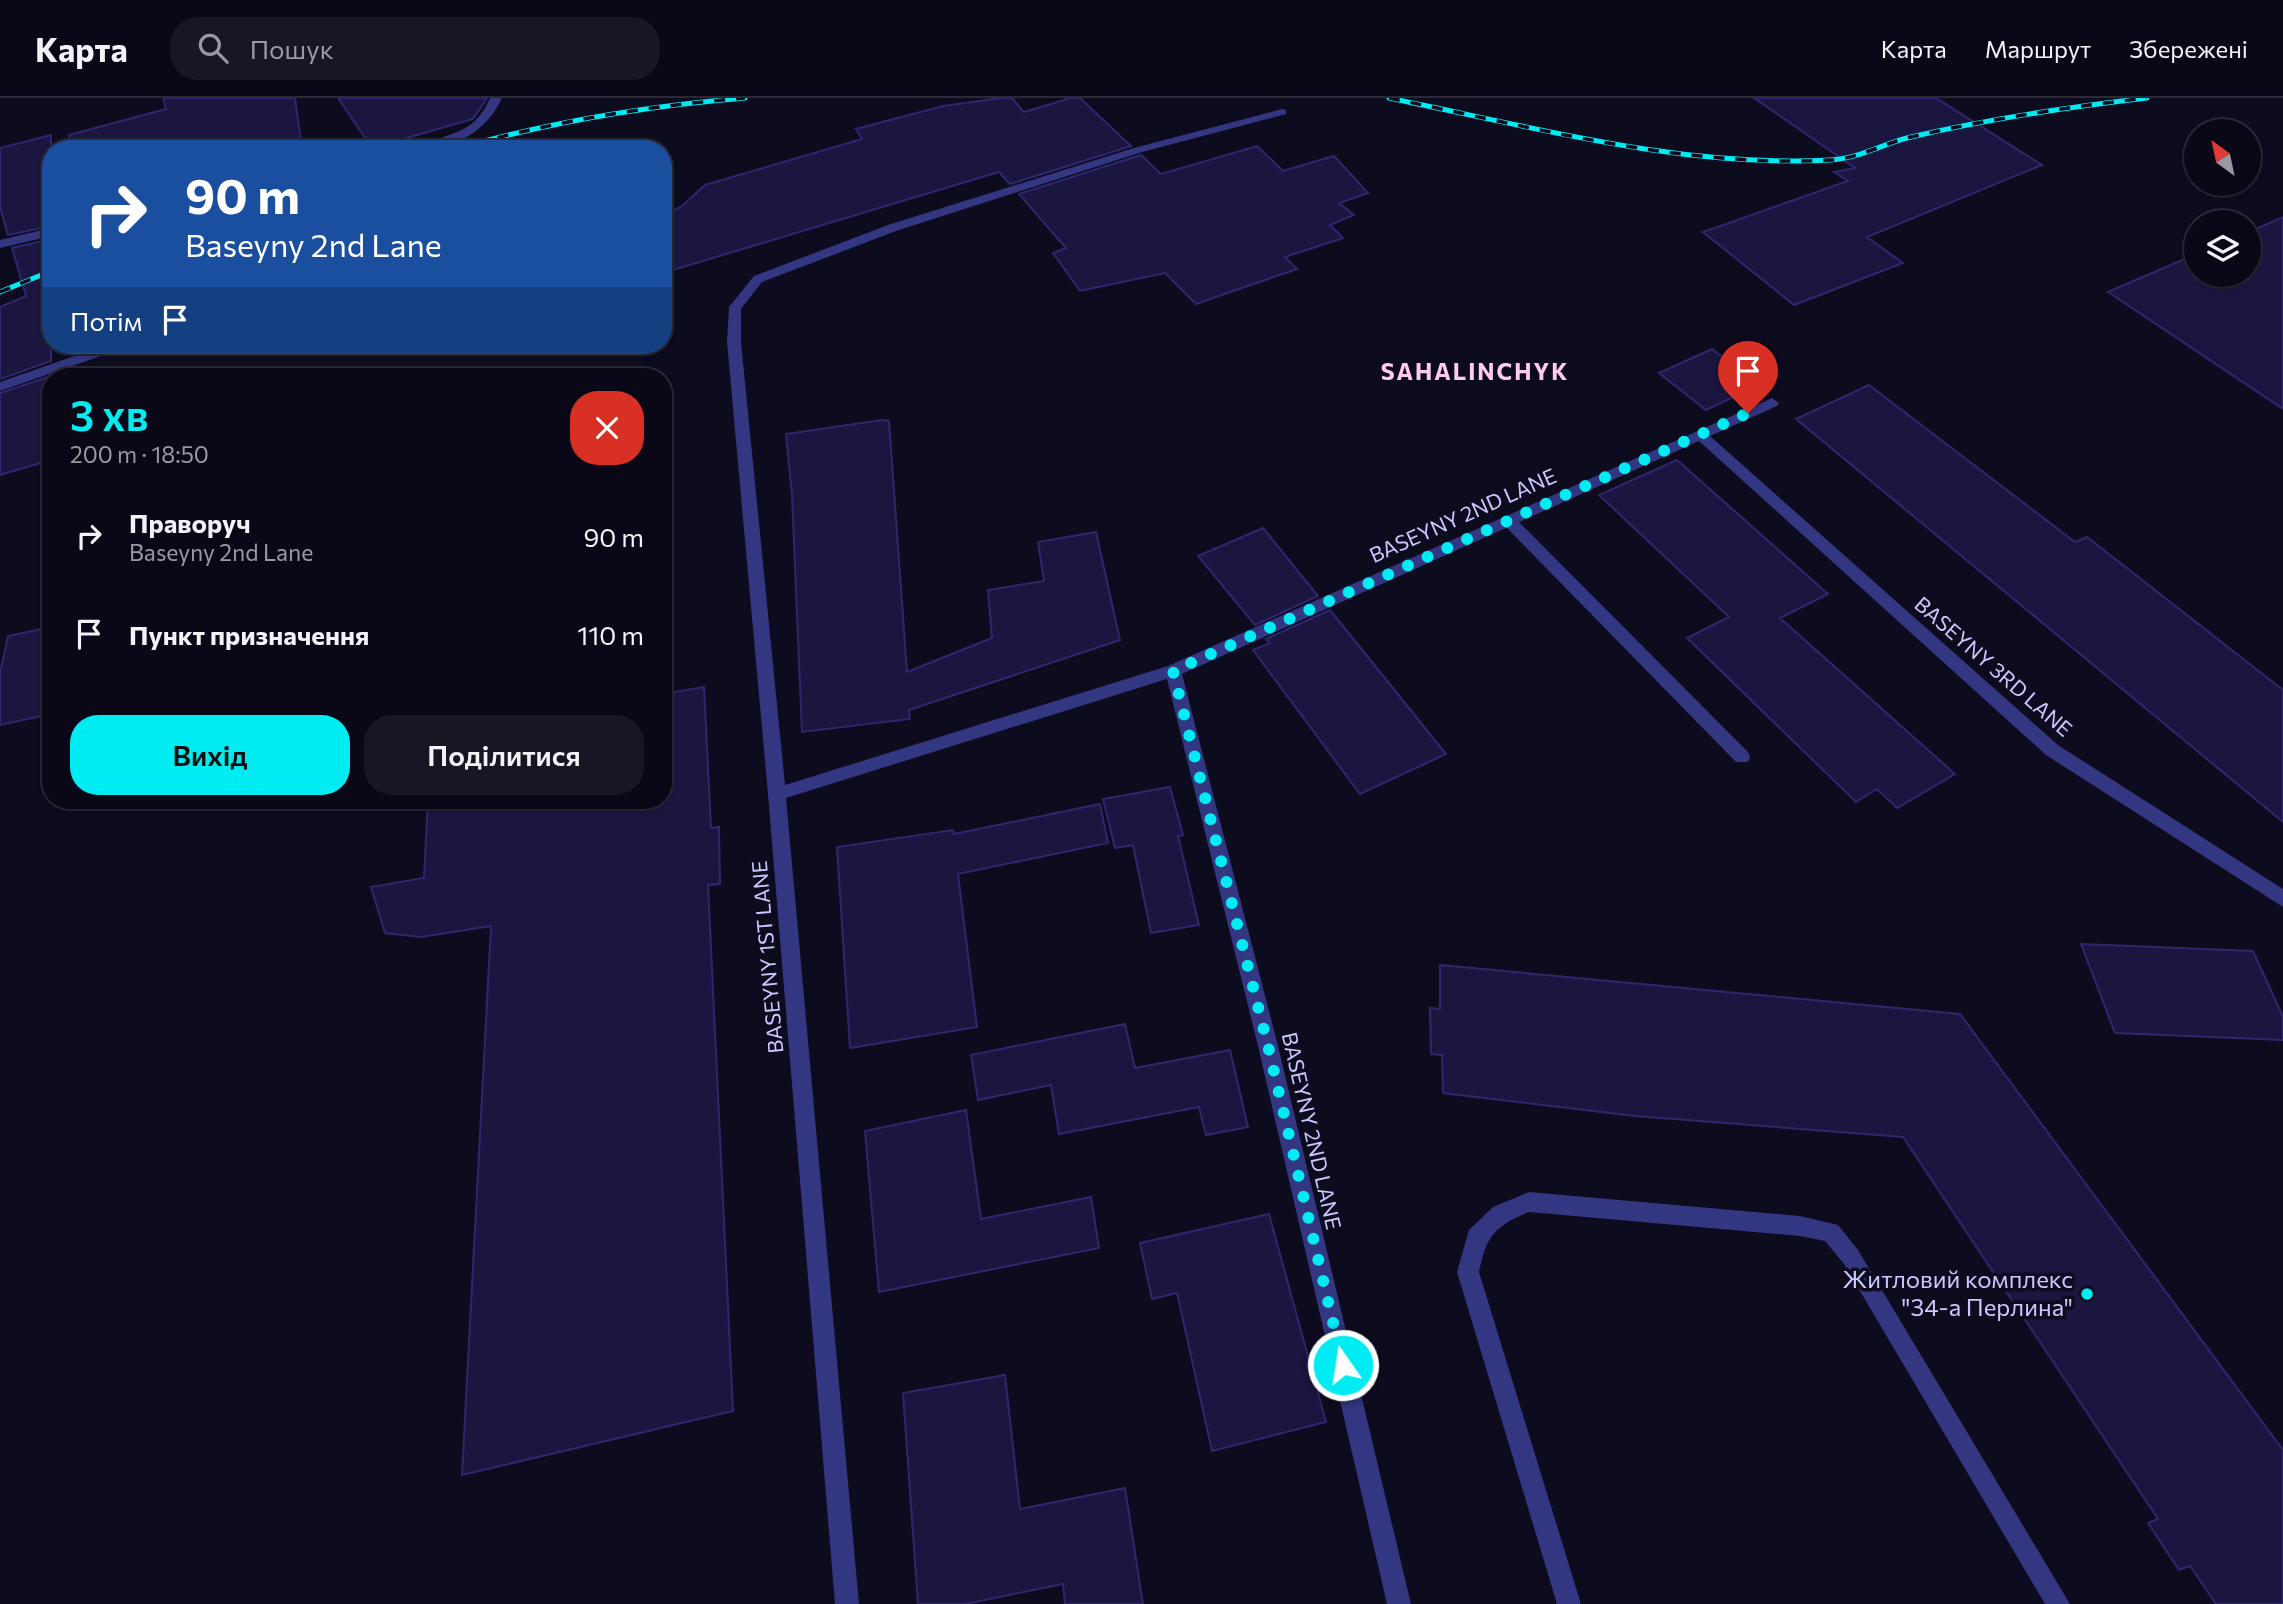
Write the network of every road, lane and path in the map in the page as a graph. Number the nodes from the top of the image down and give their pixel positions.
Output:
1 (496, 98) edge
2 (1282, 112) dead end
3 (447, 140) edge
4 (42, 234) edge
5 (0, 244) edge
6 (93, 354) edge
7 (53, 368) edge
8 (42, 372) edge
9 (0, 387) edge
10 (1772, 403) dead end
11 (1700, 435) junction
12 (1509, 521) junction
13 (1173, 671) junction
14 (1742, 757) dead end
15 (777, 794) junction
16 (2283, 899) edge
17 (846, 1604) edge
18 (1399, 1604) edge
19 (1569, 1604) edge
20 (2058, 1604) edge

1 - 3 street
2 - 15 street, BASEYNY 1ST LANE
4 - 5 street
6 - 7 street
8 - 9 street
10 - 11 street, BASEYNY 2ND LANE
11 - 12 street, BASEYNY 2ND LANE
11 - 16 street, BASEYNY 3RD LANE
12 - 13 street, BASEYNY 2ND LANE
12 - 14 street
13 - 15 street, BASEYNY 2ND LANE
13 - 18 street, BASEYNY 2ND LANE
15 - 17 street, BASEYNY 1ST LANE
19 - 20 street

